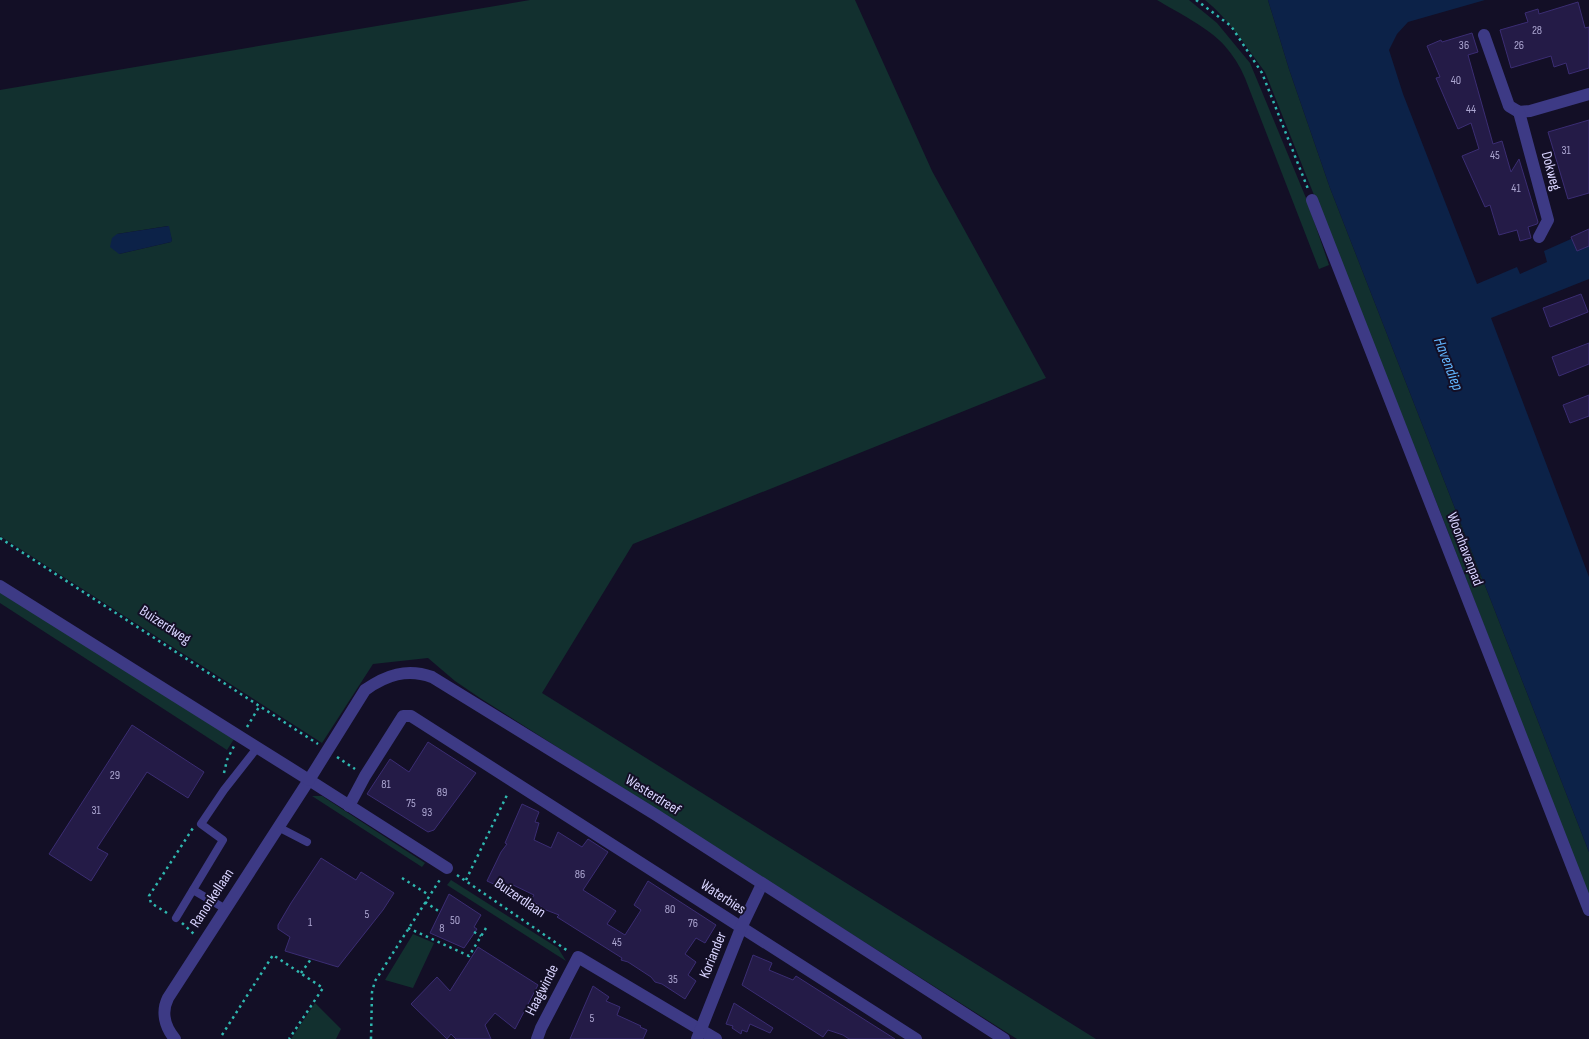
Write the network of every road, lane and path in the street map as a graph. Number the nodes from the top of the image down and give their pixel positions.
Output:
1 (1196, 0) edge
2 (1484, 35) dead end
3 (1589, 94) edge
4 (1519, 112) junction
5 (1312, 200) joint
6 (1539, 238) dead end
7 (0, 538) edge
8 (0, 586) edge
9 (311, 740) dead end
10 (257, 748) junction
11 (309, 780) junction
12 (513, 782) junction
13 (349, 806) junction
14 (278, 826) junction
15 (307, 842) dead end
16 (447, 868) junction
17 (402, 878) dead end
18 (466, 881) junction
19 (762, 884) junction
20 (193, 890) junction
21 (429, 895) junction
22 (425, 902) junction
23 (224, 908) junction
24 (1589, 910) edge
25 (440, 912) dead end
26 (176, 918) dead end
27 (408, 928) junction
28 (486, 928) dead end
29 (741, 928) junction
30 (474, 932) dead end
31 (481, 936) junction
32 (578, 958) junction
33 (311, 959) dead end
34 (301, 973) junction
35 (699, 1034) edge
36 (222, 1035) dead end
37 (175, 1039) edge
38 (289, 1039) edge
39 (372, 1039) edge
40 (538, 1039) edge
41 (716, 1039) edge
42 (916, 1039) edge
43 (1004, 1039) edge

1 - 5 path
2 - 4 street, Dokweg
3 - 4 street
4 - 6 street, Dokweg
5 - 24 street, Woonhavenpad
7 - 9 path, Buizerdweg
8 - 10 street
10 - 11 street
10 - 20 lane
11 - 13 street
11 - 14 street, Ranonkellaan
11 - 19 street, Westerdreef
12 - 13 street, Waterbies
12 - 18 path
12 - 29 street, Waterbies
13 - 16 street
14 - 15 lane
14 - 23 street, Ranonkellaan
16 - 18 path, Buizerdlaan
16 - 21 path
17 - 21 path
18 - 32 path, Buizerdlaan
19 - 29 street, Koriander
19 - 43 street, Westerdreef
20 - 23 lane
20 - 26 lane
21 - 22 path
22 - 25 path
22 - 27 path
23 - 37 street, Ranonkellaan
27 - 31 path
27 - 39 path
28 - 31 path
29 - 35 street, Koriander
29 - 42 street, Waterbies
30 - 31 path
32 - 35 street
32 - 40 street, Haagwinde
33 - 34 path
34 - 36 path
34 - 38 path
35 - 41 street

